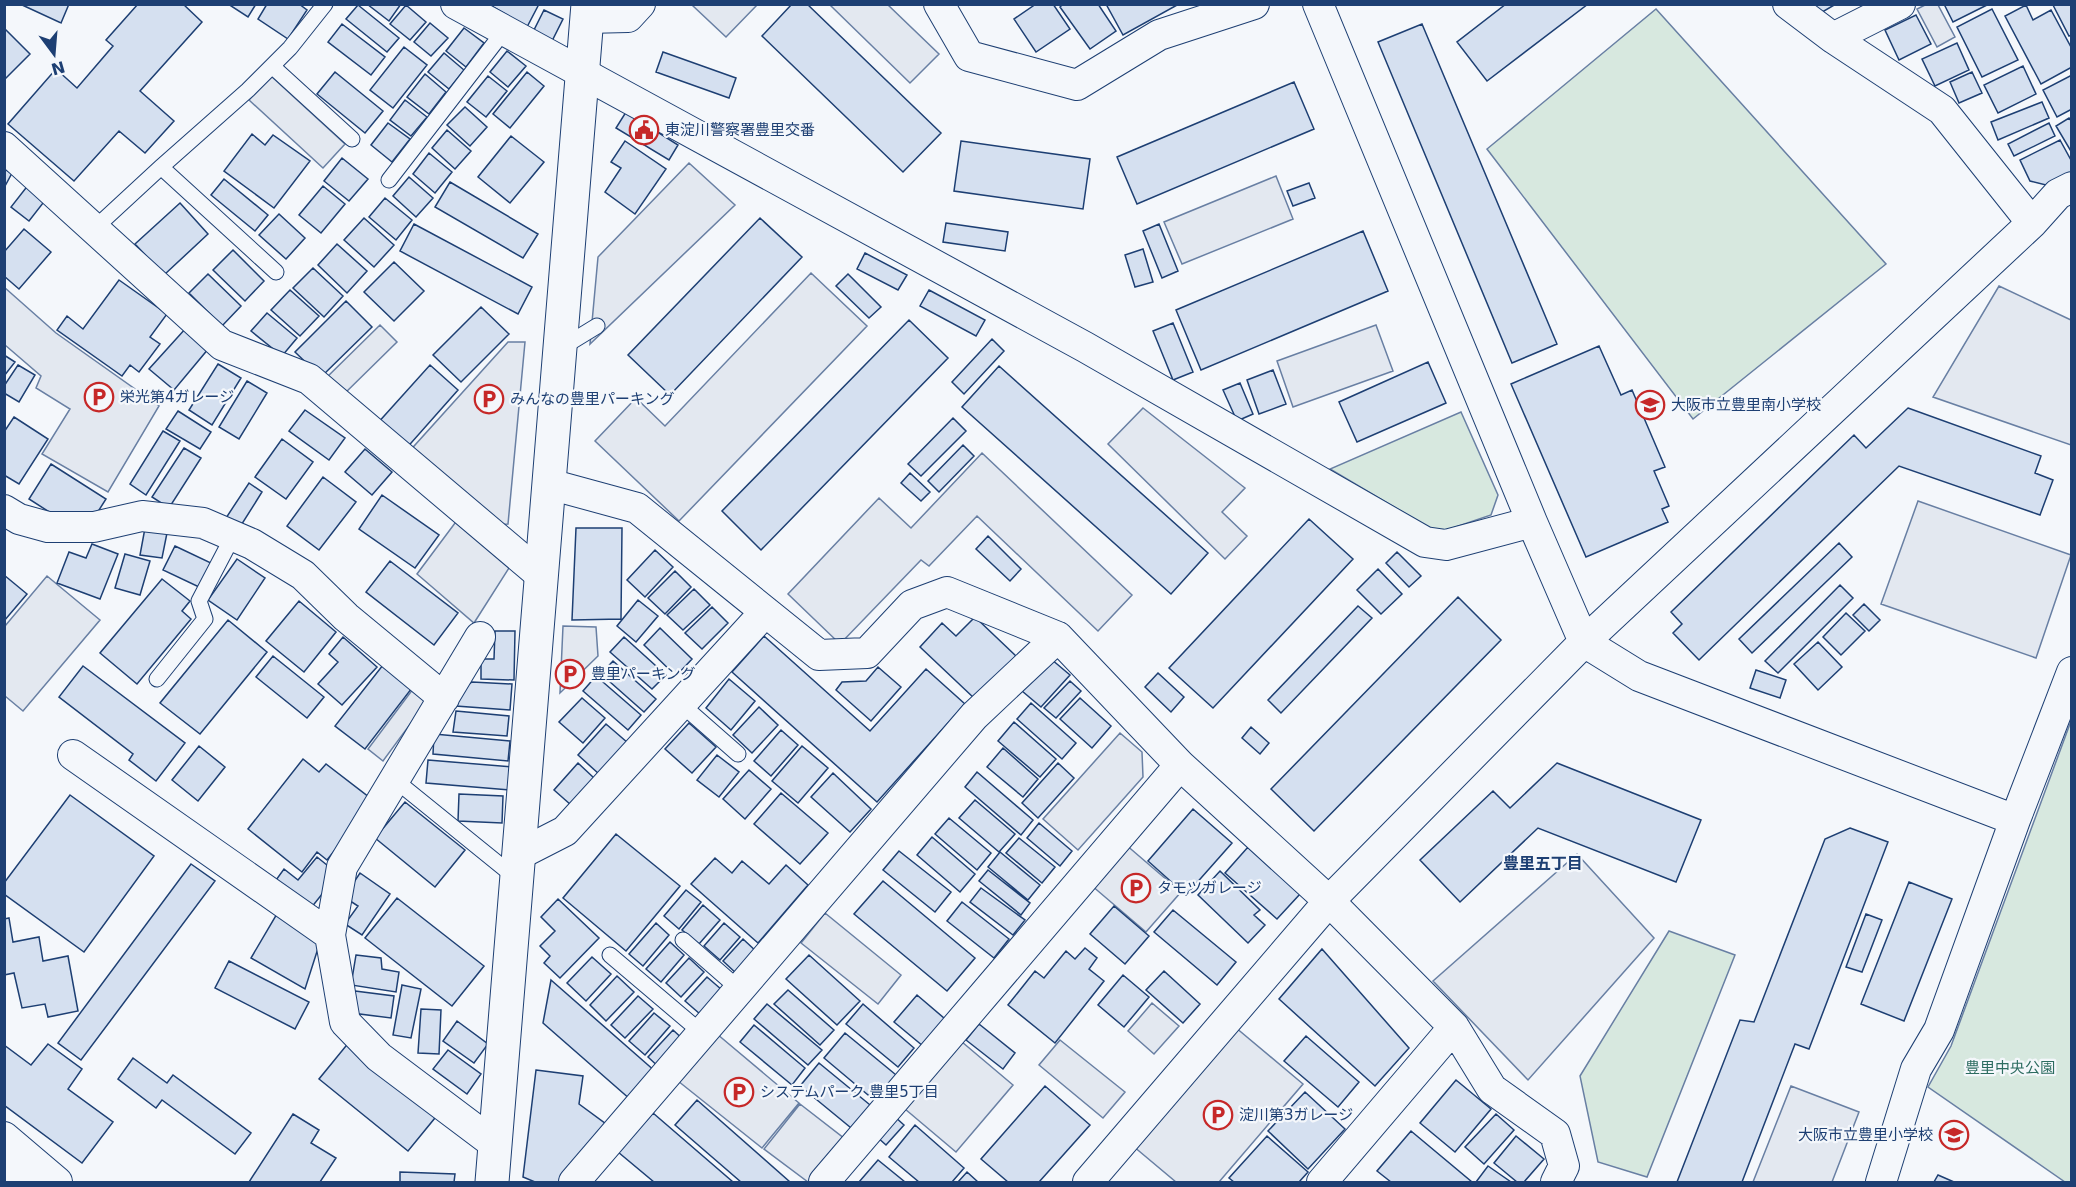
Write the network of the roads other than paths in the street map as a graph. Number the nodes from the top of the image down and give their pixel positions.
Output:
1 (325, 4) edge
2 (456, 4) edge
3 (640, 4) edge
4 (939, 4) edge
5 (1254, 4) edge
6 (1318, 4) edge
7 (1788, 4) edge
8 (1900, 4) edge
9 (587, 11) edge
10 (504, 31) junction
11 (1833, 38) junction
12 (272, 66) junction
13 (583, 74) junction
14 (352, 139) dead end
15 (4, 147) edge
16 (161, 167) junction
17 (389, 180) dead end
18 (2072, 187) edge
19 (2032, 223) junction
20 (95, 228) junction
21 (276, 272) dead end
22 (597, 326) dead end
23 (560, 349) junction
24 (549, 484) junction
25 (4, 510) edge
26 (1532, 522) junction
27 (233, 536) junction
28 (542, 576) junction
29 (765, 612) junction
30 (480, 637) dead end
31 (1058, 637) junction
32 (1584, 642) junction
33 (2072, 672) edge
34 (157, 679) dead end
35 (444, 698) junction
36 (681, 705) junction
37 (738, 754) dead end
38 (73, 755) dead end
39 (1180, 765) junction
40 (395, 780) junction
41 (2015, 819) junction
42 (519, 867) junction
43 (1329, 902) junction
44 (330, 935) junction
45 (683, 940) dead end
46 (610, 955) dead end
47 (739, 989) junction
48 (1454, 1028) junction
49 (702, 1033) junction
50 (4, 1137) edge
51 (496, 1145) junction
52 (4, 1172) edge
53 (18, 1182) edge
54 (57, 1182) edge
55 (492, 1182) edge
56 (574, 1182) edge
57 (824, 1182) edge
58 (1088, 1182) edge
59 (1322, 1182) edge
60 (1556, 1182) edge
61 (1881, 1182) edge

1 - 12 lane
2 - 10 street
3 - 9 street
4 - 5 street
6 - 26 street
7 - 11 street
8 - 11 street
9 - 13 main road
10 - 13 street
10 - 17 lane
11 - 19 street
12 - 14 lane
12 - 16 lane
13 - 23 main road
13 - 26 street
15 - 20 street
16 - 20 lane
16 - 21 lane
18 - 19 street
19 - 32 street
20 - 28 street
22 - 23 lane
23 - 24 main road
24 - 28 main road
24 - 29 street
25 - 27 street
26 - 32 street
27 - 34 lane
27 - 35 street
28 - 42 main road
29 - 31 street
29 - 36 street
30 - 35 street
31 - 39 street
31 - 47 street
32 - 41 street
32 - 43 street
33 - 41 street
35 - 40 street
36 - 37 lane
36 - 42 street
38 - 44 street
39 - 43 street
39 - 57 street
40 - 42 lane
40 - 44 street
41 - 61 street
42 - 51 main road
43 - 48 street
43 - 58 street
44 - 51 street
45 - 47 lane
46 - 49 lane
47 - 49 street
48 - 59 street
48 - 60 street
49 - 56 street
50 - 54 street
51 - 55 main road
52 - 53 main road

